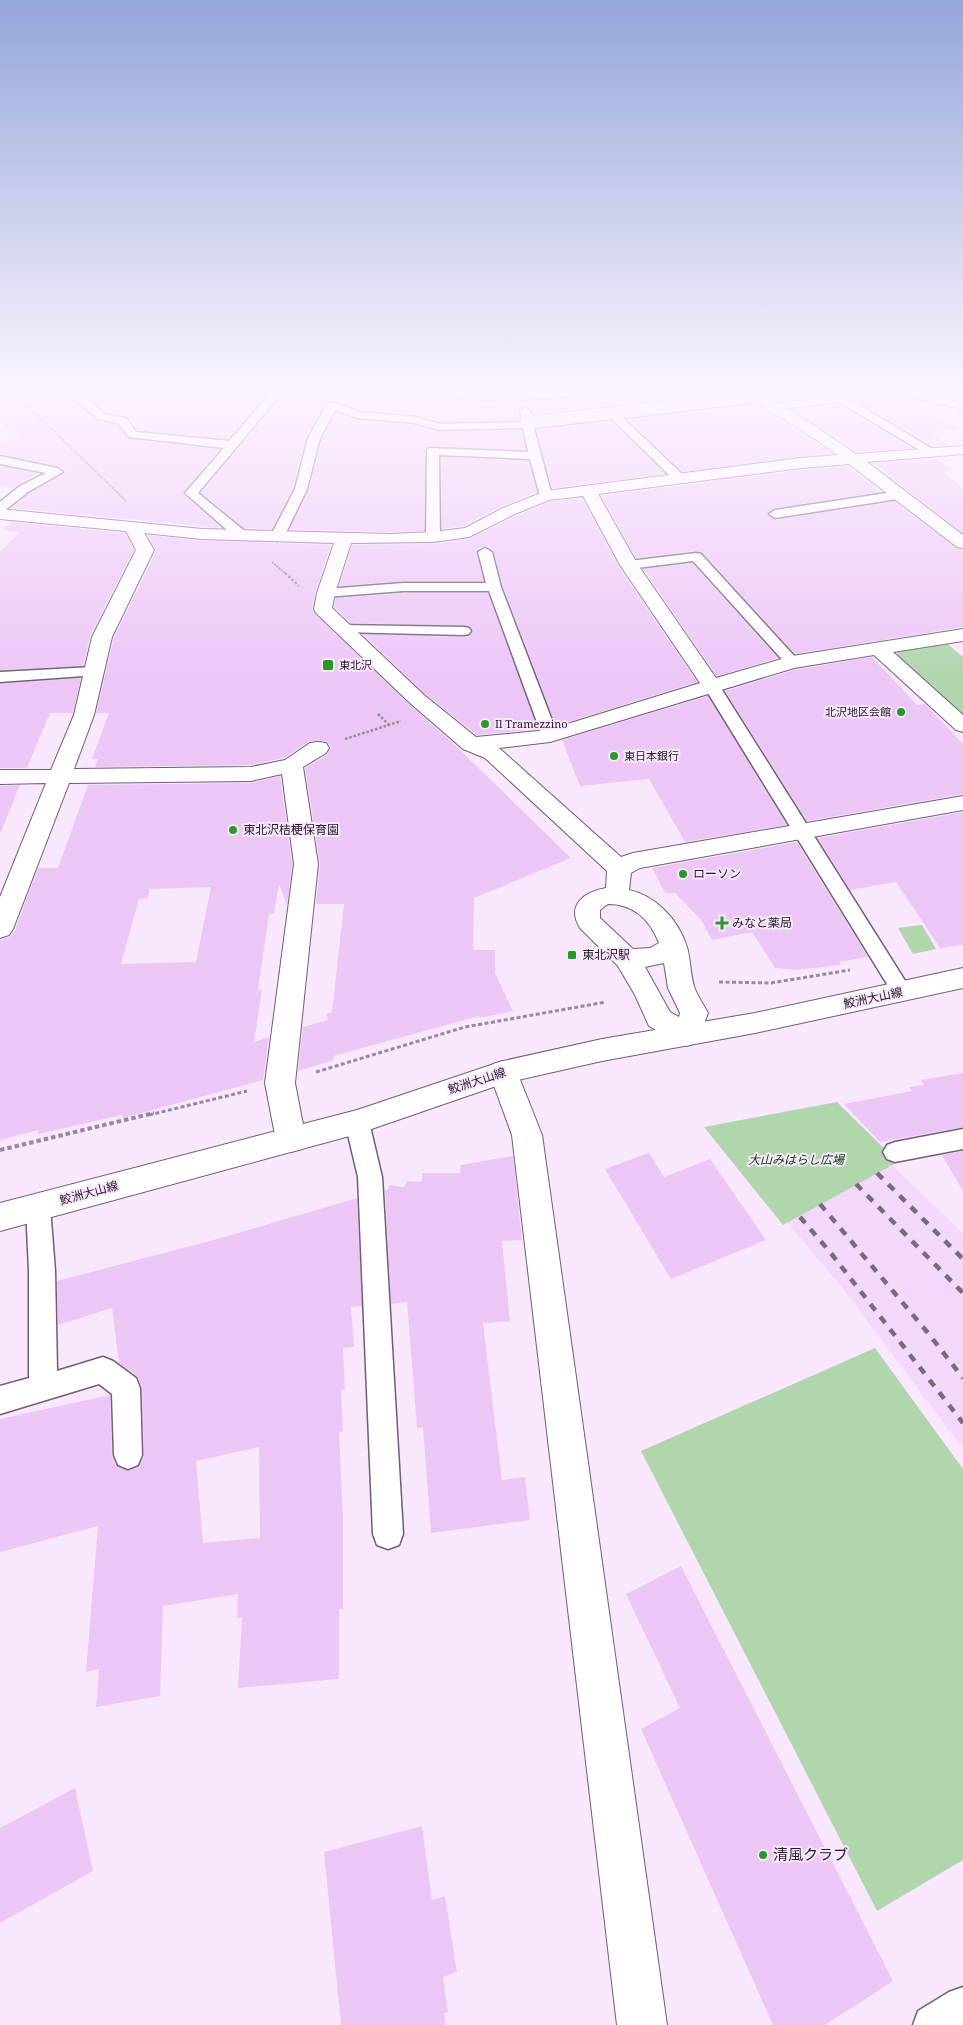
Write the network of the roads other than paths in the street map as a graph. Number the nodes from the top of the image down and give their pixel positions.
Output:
1 (27, 488) edge
2 (196, 488) edge
3 (300, 488) edge
4 (433, 488) edge
5 (543, 488) edge
6 (611, 488) edge
7 (891, 488) edge
8 (588, 490) junction
9 (900, 495) junction
10 (546, 496) junction
11 (0, 508) edge
12 (0, 514) edge
13 (775, 514) dead end
14 (132, 527) junction
15 (241, 535) junction
16 (277, 537) junction
17 (433, 537) junction
18 (344, 538) junction
19 (963, 543) edge
20 (485, 552) dead end
21 (629, 565) junction
22 (494, 587) junction
23 (325, 601) junction
24 (344, 629) junction
25 (464, 631) dead end
26 (963, 635) edge
27 (880, 650) junction
28 (792, 662) junction
29 (93, 672) junction
30 (0, 677) edge
31 (711, 685) junction
32 (963, 726) edge
33 (550, 736) junction
34 (470, 744) junction
35 (318, 748) road end
36 (292, 765) junction
37 (60, 775) junction
38 (0, 777) edge
39 (963, 803) edge
40 (803, 830) junction
41 (619, 870) junction
42 (618, 896) junction
43 (0, 929) edge
44 (674, 948) junction
45 (626, 959) junction
46 (963, 978) edge
47 (902, 992) junction
48 (687, 1035) junction
49 (503, 1072) junction
50 (357, 1122) junction
51 (963, 1138) edge
52 (291, 1140) junction
53 (895, 1152) dead end
54 (38, 1207) junction
55 (0, 1217) edge
56 (43, 1388) junction
57 (0, 1400) edge
58 (128, 1455) dead end
59 (388, 1534) dead end
60 (963, 2006) edge
61 (642, 2025) edge
62 (932, 2025) edge

1 - 11 lane
2 - 15 lane
3 - 16 lane
4 - 17 lane
5 - 10 lane
6 - 8 street
7 - 9 street
8 - 10 street
8 - 21 street
9 - 13 lane
9 - 19 street
10 - 17 street
12 - 14 street
14 - 15 street
14 - 29 street
15 - 16 street
16 - 18 street
17 - 18 street
18 - 23 street
20 - 22 lane
21 - 28 lane
21 - 31 street
22 - 23 lane
22 - 33 lane
23 - 24 street
24 - 25 lane
24 - 34 street
26 - 27 street
27 - 28 street
27 - 32 street
28 - 31 street
29 - 30 lane
29 - 37 street
31 - 33 street
31 - 40 lane
33 - 34 street
34 - 41 street
35 - 36 street
36 - 37 street
36 - 52 street
37 - 38 street
37 - 43 street
39 - 40 street
40 - 41 street
40 - 47 lane
41 - 42 street
42 - 44 street
42 - 45 street
44 - 45 street
44 - 48 street
45 - 48 street
46 - 47 street, 鮫洲大山線
47 - 48 street, 鮫洲大山線
48 - 49 street, 鮫洲大山線
49 - 50 street, 鮫洲大山線
49 - 61 street
50 - 52 street, 鮫洲大山線
50 - 59 lane
51 - 53 lane
52 - 54 street, 鮫洲大山線
54 - 55 street, 鮫洲大山線
54 - 56 lane
56 - 57 lane
56 - 58 lane
60 - 62 lane

